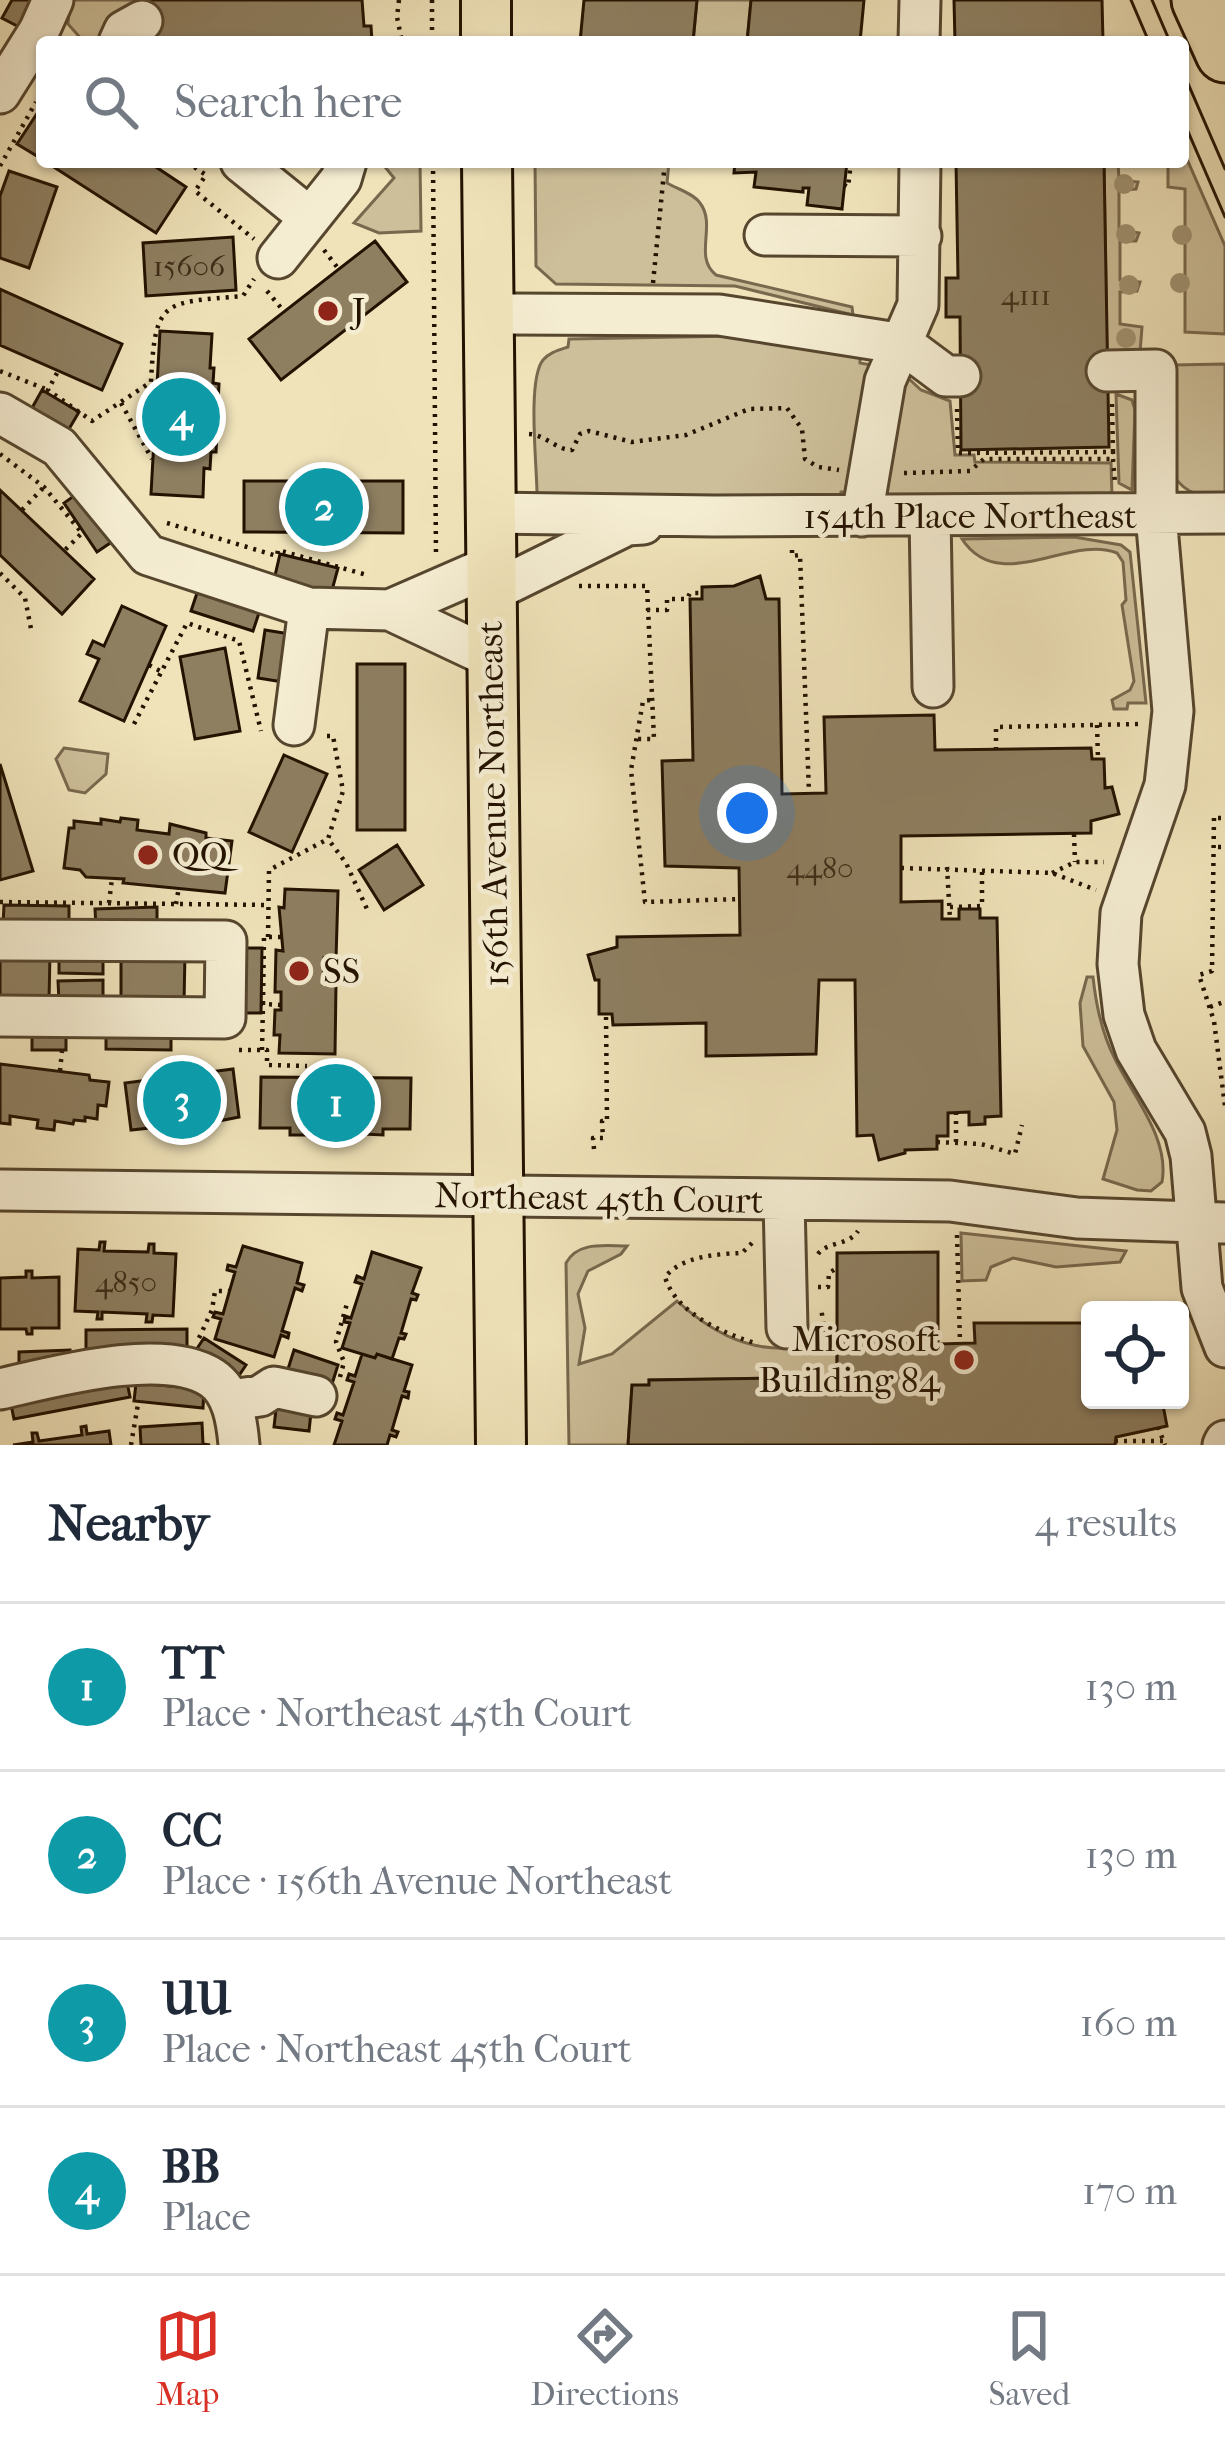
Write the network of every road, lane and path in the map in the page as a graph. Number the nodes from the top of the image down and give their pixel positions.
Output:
1 (399, 0) edge
2 (432, 0) edge
3 (486, 0) edge
4 (1202, 0) edge
5 (401, 36) edge
6 (432, 36) edge
7 (486, 36) edge
8 (36, 42) edge
9 (1225, 53) edge
10 (0, 93) edge
11 (36, 103) edge
12 (0, 166) edge
13 (196, 168) edge
14 (248, 168) edge
15 (344, 168) edge
16 (433, 168) edge
17 (487, 168) edge
18 (664, 168) edge
19 (850, 168) edge
20 (920, 168) edge
21 (844, 185) dead end
22 (310, 218) junction
23 (765, 235) dead end
24 (921, 236) junction
25 (278, 258) junction
26 (337, 267) dead end
27 (652, 288) dead end
28 (282, 309) dead end
29 (488, 314) junction
30 (904, 344) junction
31 (0, 371) edge
32 (57, 373) dead end
33 (1110, 381) joint
34 (959, 388) joint
35 (48, 390) junction
36 (121, 403) junction
37 (0, 413) edge
38 (529, 434) dead end
39 (0, 454) edge
40 (984, 456) junction
41 (152, 459) dead end
42 (869, 474) junction
43 (44, 487) junction
44 (22, 510) dead end
45 (490, 513) junction
46 (1225, 513) edge
47 (1156, 515) junction
48 (714, 516) junction
49 (862, 516) junction
50 (930, 516) junction
51 (167, 523) dead end
52 (64, 551) dead end
53 (792, 551) dead end
54 (436, 556) dead end
55 (0, 573) edge
56 (491, 579) junction
57 (568, 586) dead end
58 (702, 593) dead end
59 (382, 594) junction
60 (309, 608) junction
61 (646, 610) junction
62 (32, 634) dead end
63 (491, 658) junction
64 (149, 665) dead end
65 (162, 672) dead end
66 (933, 687) dead end
67 (650, 700) junction
68 (1149, 724) dead end
69 (294, 725) dead end
70 (1097, 725) junction
71 (634, 739) junction
72 (996, 750) dead end
73 (1098, 759) dead end
74 (809, 794) dead end
75 (1219, 818) edge
76 (1074, 834) dead end
77 (328, 839) dead end
78 (1075, 862) junction
79 (1111, 862) dead end
80 (947, 867) junction
81 (901, 868) dead end
82 (982, 869) junction
83 (1052, 873) junction
84 (112, 878) dead end
85 (179, 886) dead end
86 (1102, 892) dead end
87 (740, 899) dead end
88 (0, 902) edge
89 (109, 903) junction
90 (176, 904) junction
91 (268, 905) junction
92 (950, 907) junction
93 (950, 919) dead end
94 (268, 937) junction
95 (283, 937) dead end
96 (0, 940) edge
97 (1224, 1002) edge
98 (263, 1004) junction
99 (281, 1005) dead end
100 (1210, 1006) junction
101 (606, 1014) dead end
102 (0, 1016) edge
103 (262, 1049) junction
104 (239, 1050) dead end
105 (62, 1051) dead end
106 (308, 1066) dead end
107 (60, 1071) dead end
108 (1225, 1106) edge
109 (956, 1113) dead end
110 (1022, 1125) dead end
111 (937, 1142) dead end
112 (956, 1142) junction
113 (594, 1149) dead end
114 (0, 1190) edge
115 (497, 1196) junction
116 (784, 1201) junction
117 (1211, 1223) edge
118 (860, 1226) dead end
119 (957, 1229) dead end
120 (752, 1243) dead end
121 (837, 1268) dead end
122 (229, 1291) dead end
123 (347, 1300) dead end
124 (775, 1337) joint
125 (960, 1343) dead end
126 (1225, 1347) edge
127 (193, 1352) dead end
128 (0, 1389) edge
129 (327, 1389) joint
130 (231, 1400) junction
131 (138, 1404) dead end
132 (1158, 1427) dead end
133 (1115, 1441) dead end
134 (1164, 1443) edge
135 (130, 1445) edge
136 (239, 1445) edge
137 (501, 1445) edge

1 - 5 path
2 - 6 path
3 - 7 main road
4 - 9 highway
8 - 10 street
11 - 12 path
13 - 25 path
14 - 22 street
15 - 22 street
16 - 54 path
17 - 29 main road, 156th Avenue Northeast
18 - 27 path
19 - 21 path
20 - 24 street
22 - 25 street
23 - 24 street
24 - 30 street
25 - 26 path
28 - 36 path
29 - 30 street
29 - 45 main road, 156th Avenue Northeast
30 - 34 street
30 - 42 street
31 - 35 path
32 - 35 path
33 - 40 path
33 - 47 street
34 - 40 path
35 - 36 path
36 - 41 path
37 - 60 street
38 - 42 path
39 - 43 path
40 - 42 path
42 - 49 street
43 - 44 path
43 - 52 path
45 - 48 street, 154th Place Northeast
45 - 56 main road, 156th Avenue Northeast
46 - 47 street, 154th Place Northeast
47 - 50 street, 154th Place Northeast
47 - 117 street
48 - 49 street, 154th Place Northeast
48 - 56 street, 154th Place Northeast
49 - 50 street, 154th Place Northeast
50 - 66 street
51 - 59 path
53 - 74 path
55 - 62 path
56 - 59 street, 154th Place Northeast
56 - 63 main road, 156th Avenue Northeast
57 - 61 path
58 - 61 path
59 - 60 street
59 - 63 street
60 - 69 street
61 - 67 path
63 - 115 main road, 156th Avenue Northeast
64 - 65 path
67 - 71 path
67 - 71 path
68 - 70 path
70 - 72 path
70 - 73 path
71 - 87 path
75 - 100 path
76 - 78 path
77 - 91 path
78 - 79 path
78 - 83 path
80 - 81 path
80 - 82 path
80 - 92 path
82 - 83 path
82 - 92 path
83 - 86 path
84 - 89 path
85 - 90 path
88 - 89 path
89 - 90 path
90 - 91 path
91 - 94 path
92 - 93 path
94 - 95 path
94 - 98 path
96 - 102 street
97 - 100 path
98 - 99 path
98 - 103 path
100 - 108 path
101 - 113 path
103 - 104 path
103 - 106 path
105 - 107 path
109 - 112 path
110 - 112 path
111 - 112 path
114 - 115 street, Northeast 45th Court
115 - 116 street, Northeast 45th Court
115 - 137 main road, 156th Avenue Northeast
116 - 117 street, Northeast 45th Court
116 - 124 street
117 - 126 street
118 - 121 path
119 - 125 path
120 - 124 path
122 - 127 path
123 - 129 path
128 - 130 street
129 - 130 street
130 - 136 street
131 - 135 path
132 - 134 path
133 - 134 path

